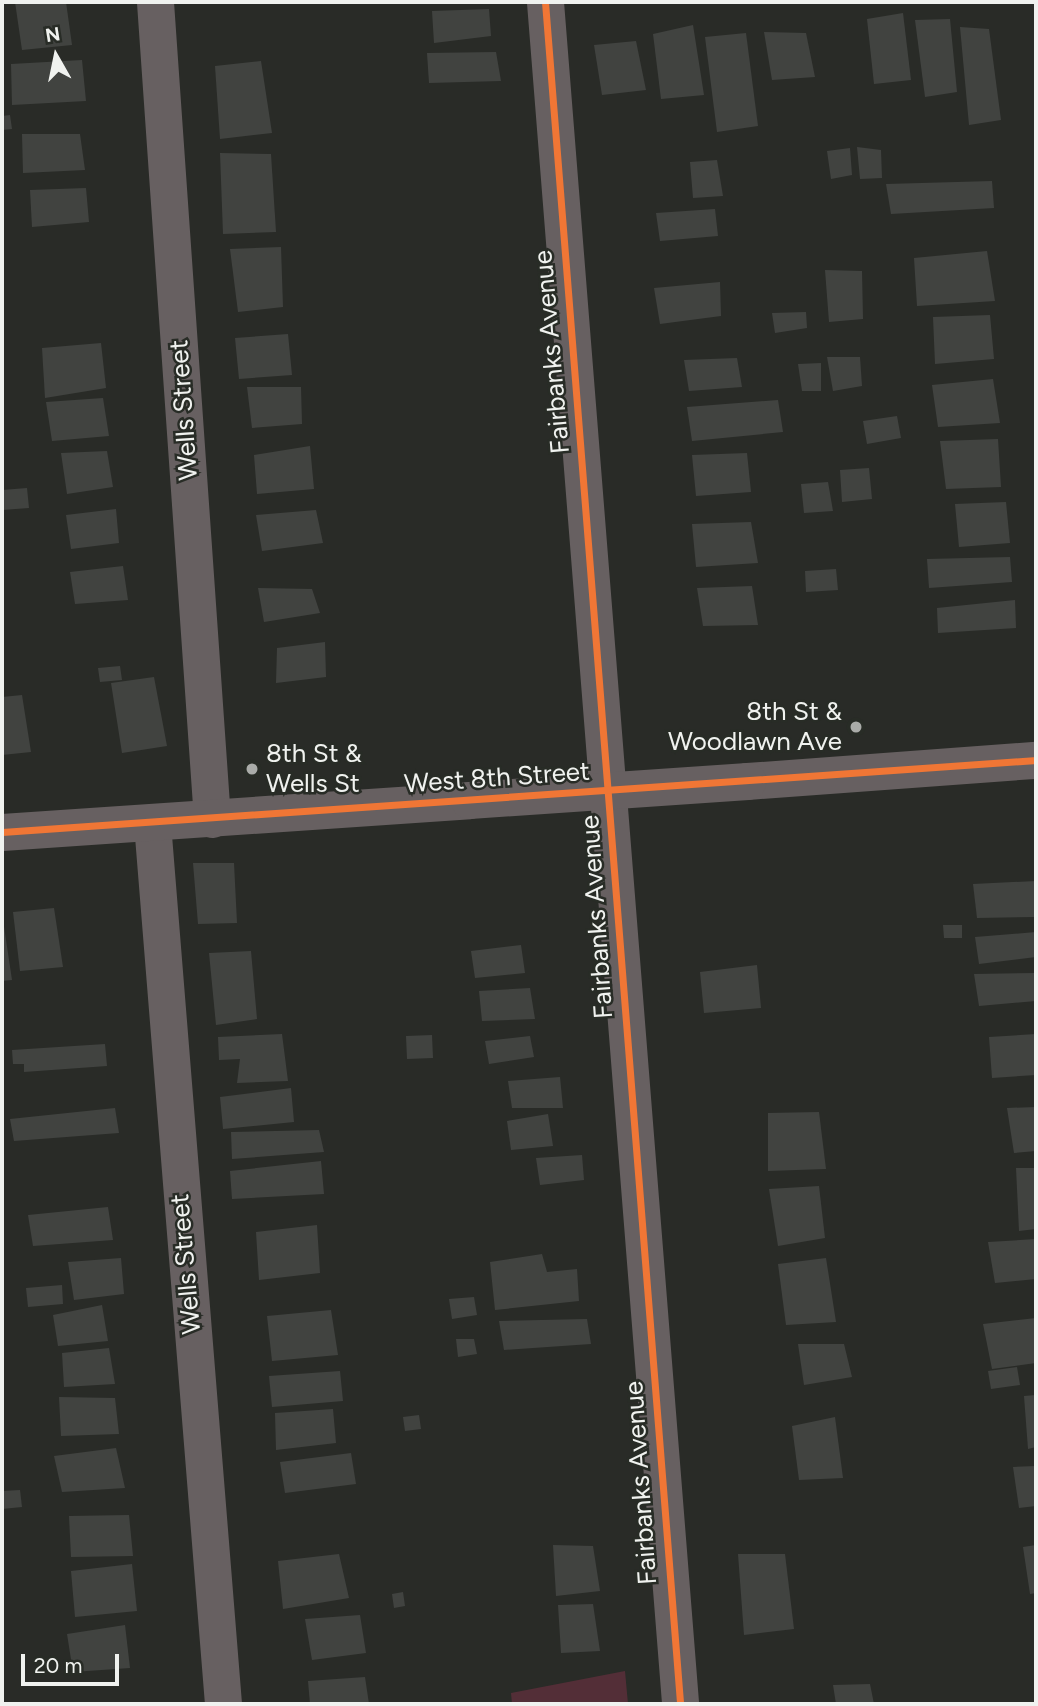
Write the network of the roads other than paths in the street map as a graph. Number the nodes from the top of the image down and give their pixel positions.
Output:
1 (155, 2) edge
2 (545, 2) edge
3 (1020, 761) edge
4 (212, 819) junction
5 (152, 823) junction
6 (2, 832) edge
7 (223, 1704) edge
8 (680, 1704) edge

1 - 4 street, Wells Street
2 - 8 street, Fairbanks Avenue
3 - 4 street, West 8th Street, bridge
4 - 5 street, West 8th Street
5 - 6 street, West 8th Street
5 - 7 street, Wells Street

